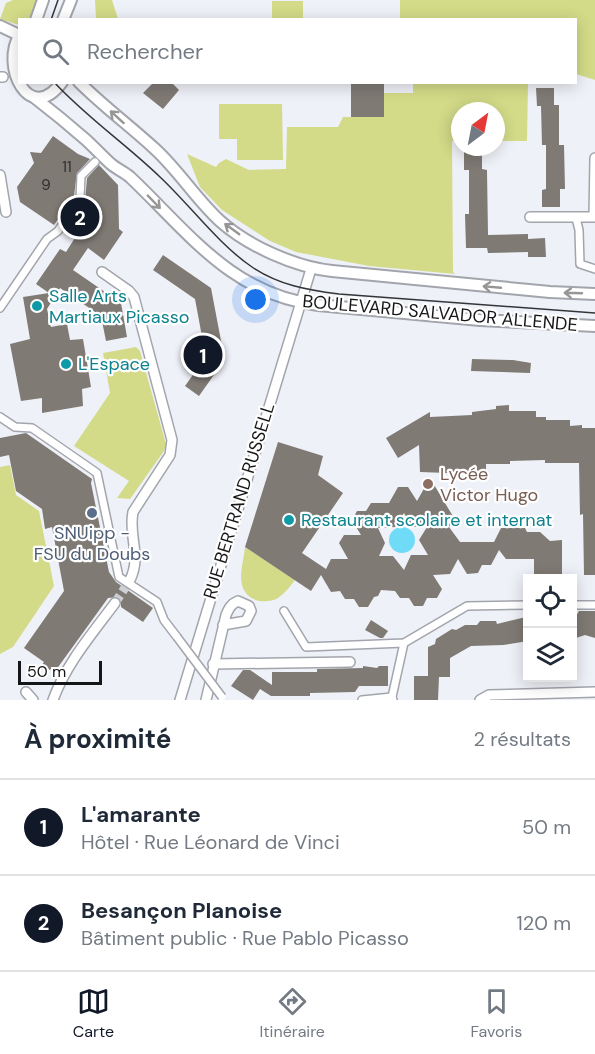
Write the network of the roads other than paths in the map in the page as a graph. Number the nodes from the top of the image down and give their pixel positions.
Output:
1 (43, 0) edge
2 (71, 0) edge
3 (37, 18) edge
4 (64, 18) edge
5 (0, 27) edge
6 (18, 35) edge
7 (18, 36) edge
8 (3, 52) dead end
9 (1, 74) edge
10 (60, 84) edge
11 (81, 84) edge
12 (35, 98) junction
13 (595, 158) edge
14 (95, 162) dead end
15 (0, 176) edge
16 (6, 212) dead end
17 (530, 217) dead end
18 (576, 218) junction
19 (311, 268) junction
20 (595, 269) edge
21 (102, 272) dead end
22 (595, 294) edge
23 (301, 303) junction
24 (0, 309) edge
25 (595, 326) edge
26 (0, 417) edge
27 (130, 580) tunnel mouth
28 (115, 603) tunnel mouth
29 (523, 605) edge
30 (577, 605) edge
31 (595, 605) edge
32 (284, 611) dead end
33 (224, 625) dead end
34 (404, 643) junction
35 (350, 662) dead end
36 (213, 664) junction
37 (26, 692) dead end
38 (593, 692) edge
39 (392, 698) edge
40 (224, 699) edge
41 (33, 700) edge
42 (53, 700) edge
43 (180, 700) edge
44 (206, 700) edge
45 (362, 700) edge
46 (480, 700) edge

1 - 3 street
2 - 4 street
5 - 6 street
7 - 8 street
9 - 12 street, BOULEVARD SALVADOR ALLENDE
10 - 12 street
19 -> 11 street, BOULEVARD SALVADOR ALLENDE
12 -> 23 street, BOULEVARD SALVADOR ALLENDE
13 - 18 street
14 - 24 street
15 - 16 street
17 - 18 street
18 - 20 street
22 -> 19 street, BOULEVARD SALVADOR ALLENDE
19 - 23 street, RUE BERTRAND RUSSELL
21 - 27 street
23 - 25 street, BOULEVARD SALVADOR ALLENDE
23 - 43 street, RUE BERTRAND RUSSELL
26 - 40 street, bridge
28 - 42 street
29 - 34 street
30 - 31 street
32 - 34 street
33 - 36 street
34 - 39 street
35 - 36 street
36 - 44 street
37 - 41 street
38 - 46 street
39 - 45 street

